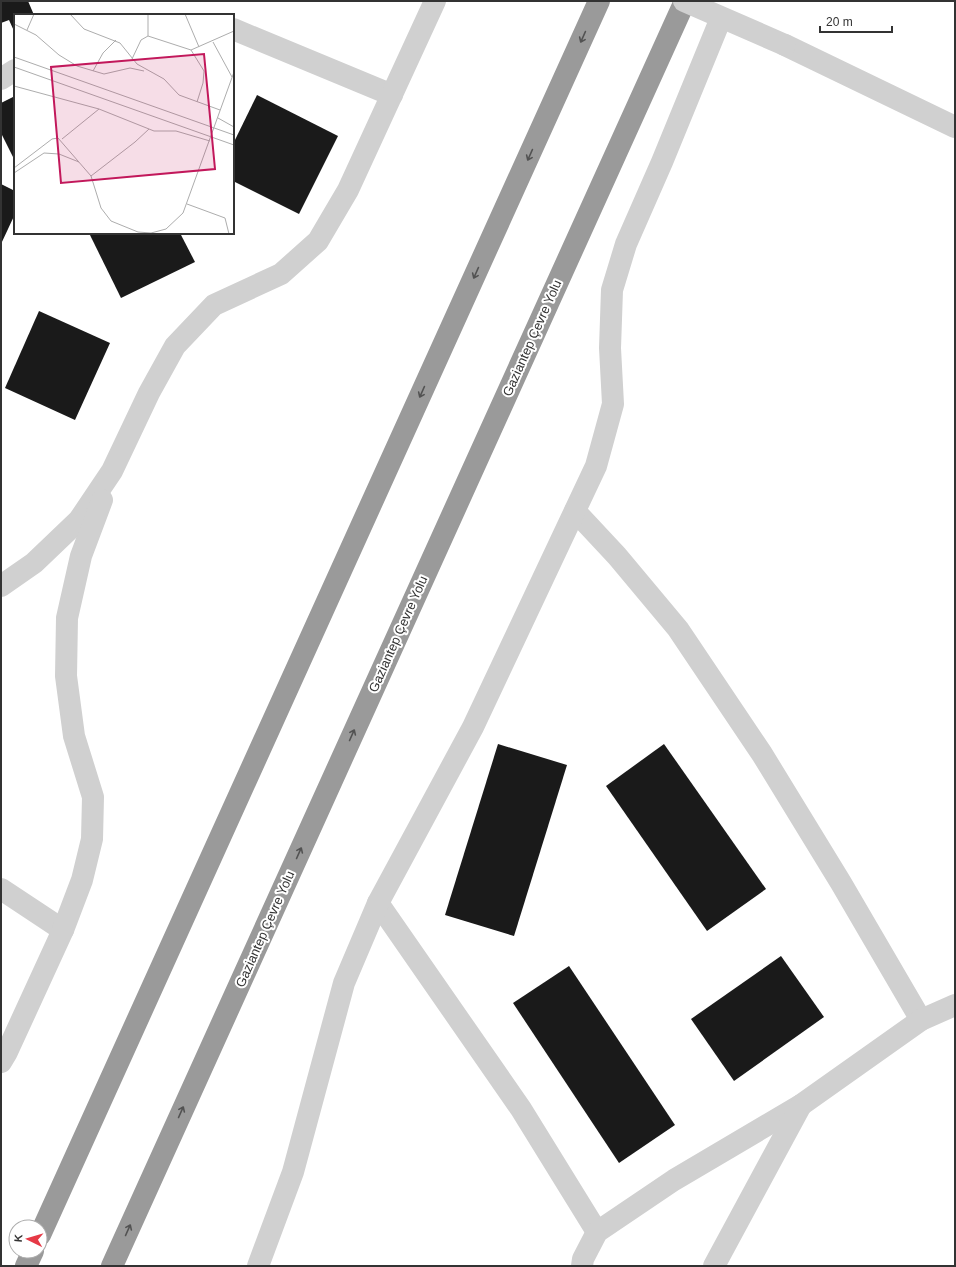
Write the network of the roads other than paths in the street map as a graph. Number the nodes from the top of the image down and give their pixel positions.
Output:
1 (435, 1) edge
2 (599, 1) edge
3 (684, 1) edge
4 (721, 18) junction
5 (234, 29) edge
6 (14, 71) edge
7 (1, 79) edge
8 (392, 95) junction
9 (955, 127) edge
10 (112, 471) junction
11 (575, 511) junction
12 (1, 586) edge
13 (1, 889) edge
14 (378, 903) junction
15 (63, 930) junction
16 (955, 1006) edge
17 (921, 1020) junction
18 (1, 1062) edge
19 (801, 1105) junction
20 (47, 1219) edge
21 (597, 1232) junction
22 (112, 1266) edge
23 (258, 1266) edge
24 (582, 1266) edge
25 (714, 1266) edge

1 - 8 street
2 -> 20 highway
3 - 4 street, bridge
22 -> 3 highway, Gaziantep Çevre Yolu
4 - 9 street, bridge
4 - 11 street
5 - 8 street
6 - 7 street
8 - 10 street
10 - 12 street
10 - 15 street
11 - 14 street
11 - 17 street
13 - 15 street
14 - 21 street
14 - 23 street
15 - 18 street
16 - 17 street
17 - 19 street
19 - 21 street
19 - 25 street
21 - 24 street

